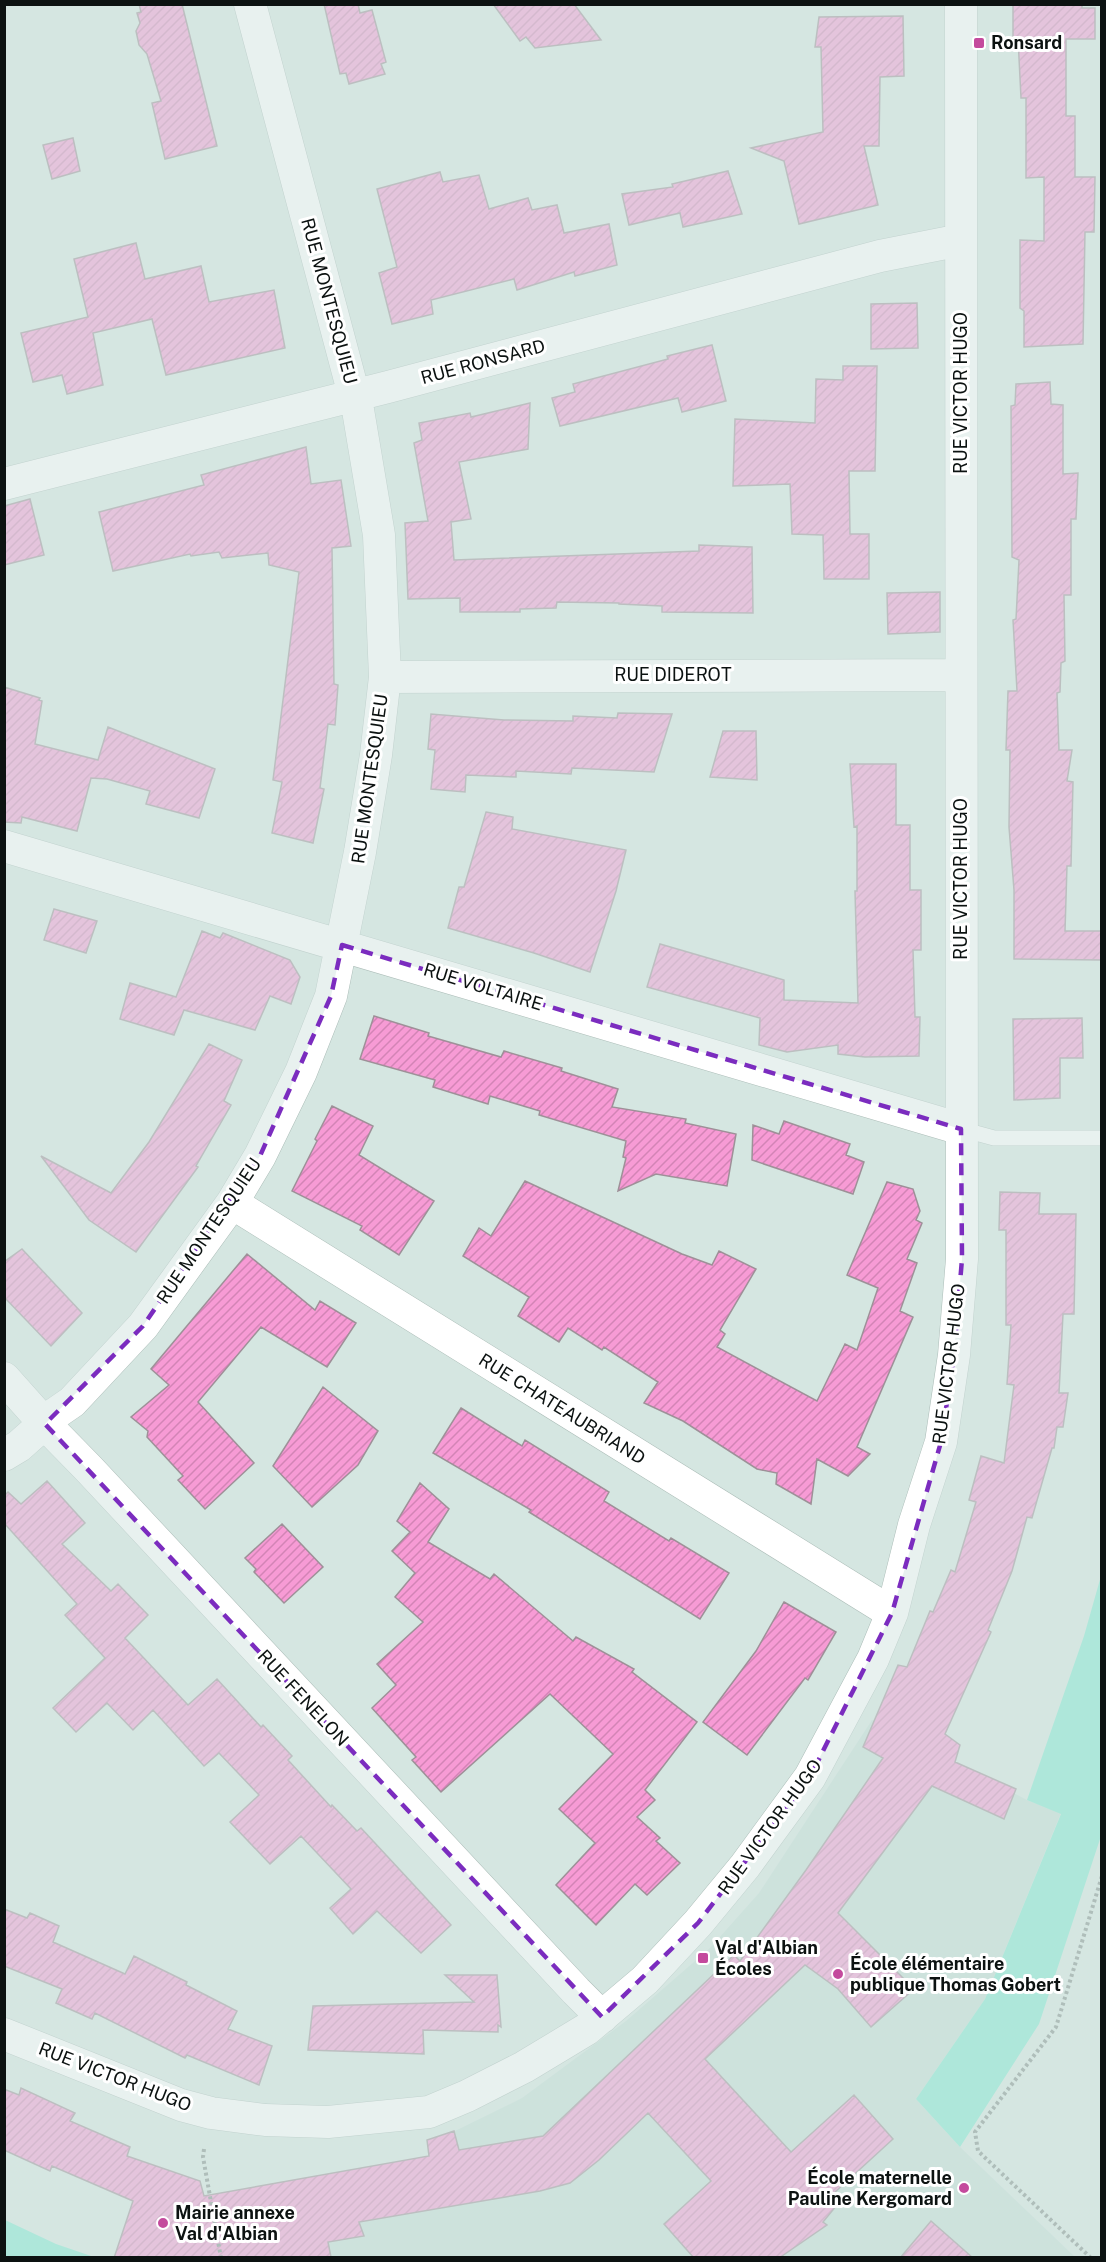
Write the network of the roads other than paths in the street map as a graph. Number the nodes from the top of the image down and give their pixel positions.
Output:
1 (250, 4) edge
2 (961, 4) edge
3 (961, 240) junction
4 (354, 395) junction
5 (4, 484) edge
6 (961, 675) junction
7 (385, 676) junction
8 (4, 846) edge
9 (342, 945) junction
10 (961, 1129) junction
11 (1101, 1138) edge
12 (232, 1203) junction
13 (4, 1378) edge
14 (45, 1424) junction
15 (4, 1455) edge
16 (892, 1614) junction
17 (602, 2017) junction
18 (4, 2034) edge

1 - 4 street, RUE MONTESQUIEU
2 - 3 street, RUE VICTOR HUGO
3 - 4 street, RUE RONSARD
3 - 6 street, RUE VICTOR HUGO
4 - 5 street, RUE RONSARD
4 - 7 street, RUE MONTESQUIEU
6 - 7 street, RUE DIDEROT
6 - 10 street, RUE VICTOR HUGO
7 - 9 street, RUE MONTESQUIEU
8 - 9 street, RUE VOLTAIRE
9 - 10 street, RUE VOLTAIRE
9 - 12 street, RUE MONTESQUIEU
10 - 11 lane
10 - 16 street, RUE VICTOR HUGO
12 - 14 street, RUE MONTESQUIEU
12 - 16 street, RUE CHATEAUBRIAND
13 - 14 street, RUE FENELON
14 - 15 street, RUE MONTESQUIEU
14 - 17 street, RUE FENELON
16 - 17 street, RUE VICTOR HUGO
17 - 18 street, RUE VICTOR HUGO

